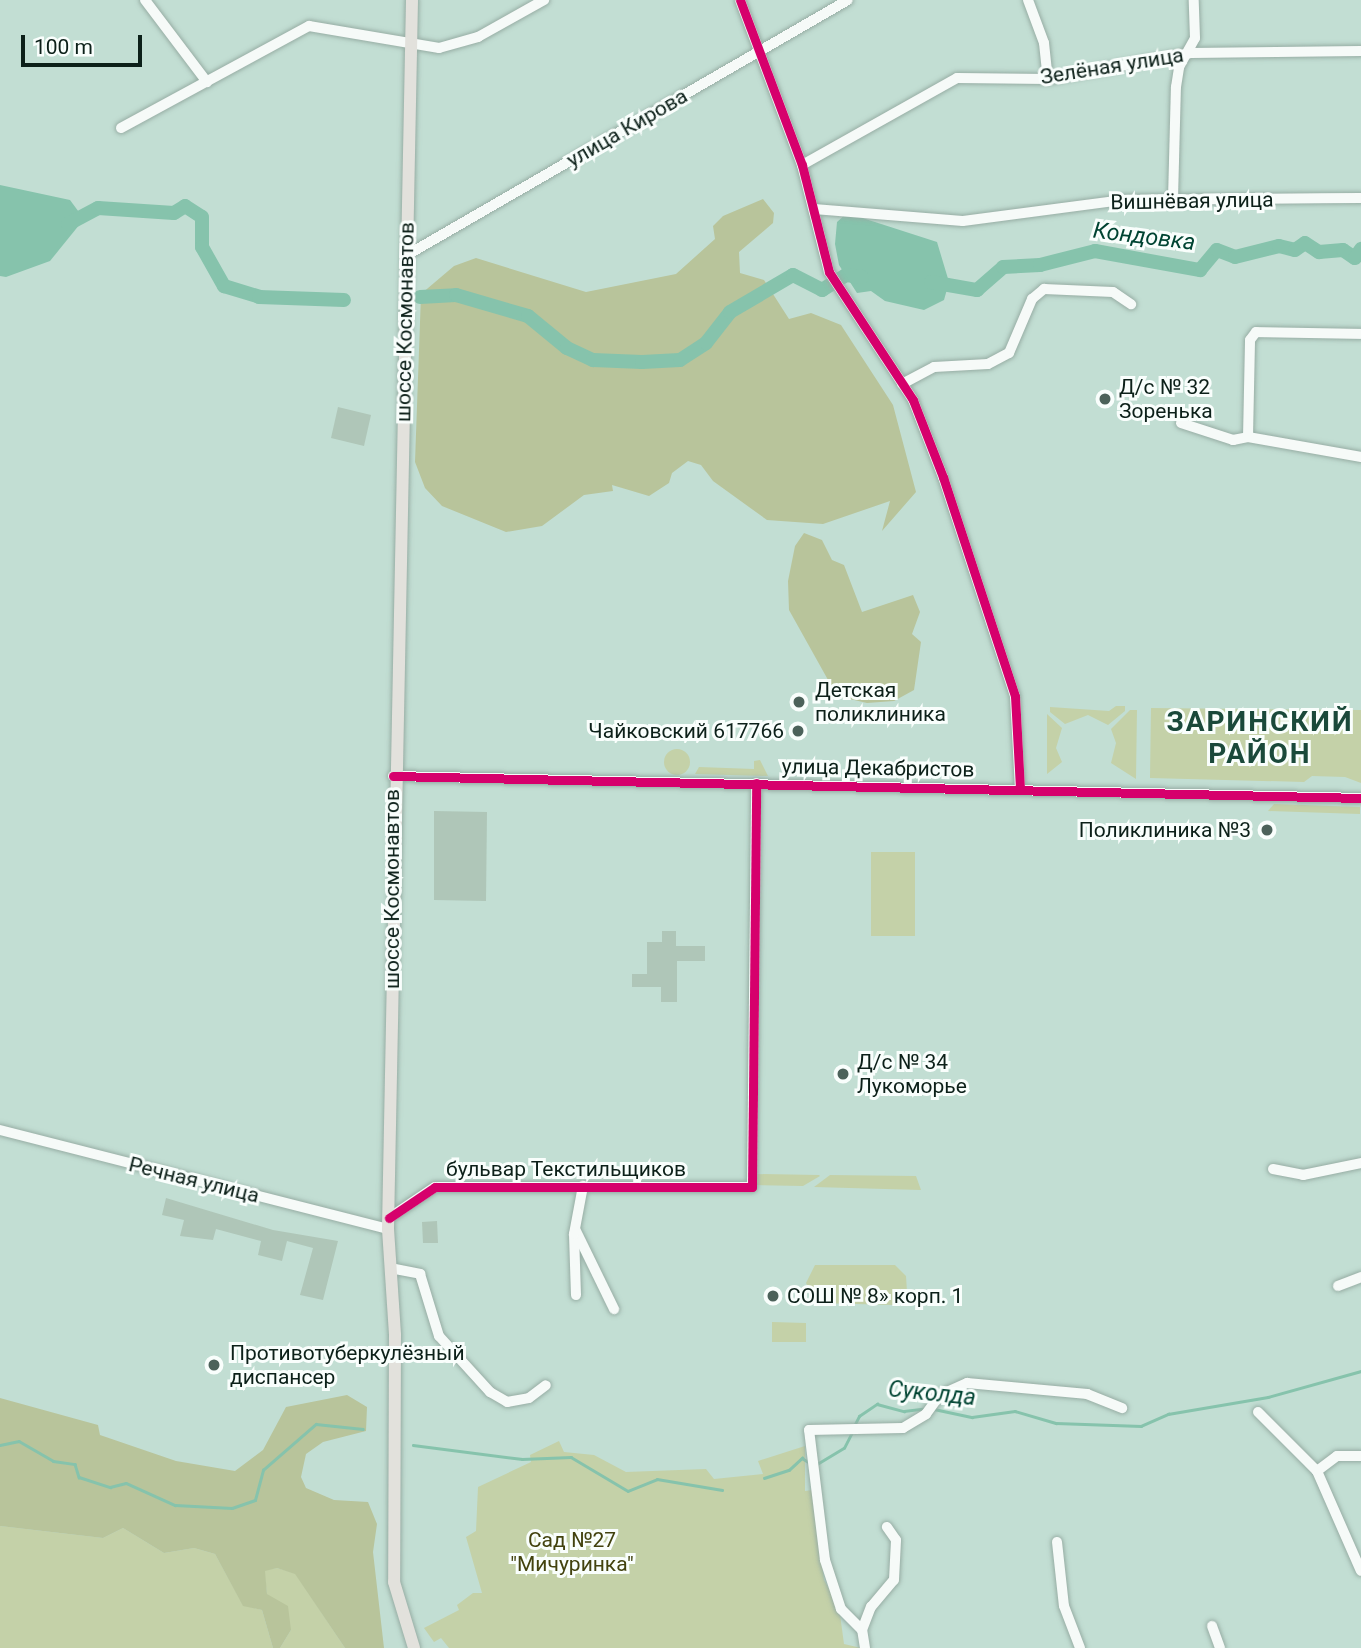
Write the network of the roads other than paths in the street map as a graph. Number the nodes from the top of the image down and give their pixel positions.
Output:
1 (145, 0) edge
2 (412, 0) edge
3 (544, 0) edge
4 (740, 0) edge
5 (848, 0) edge
6 (1028, 0) edge
7 (1194, 0) edge
8 (410, 47) junction
9 (761, 50) junction
10 (1361, 51) edge
11 (1191, 53) junction
12 (1048, 79) junction
13 (206, 82) junction
14 (121, 128) dead end
15 (802, 165) junction
16 (1361, 198) edge
17 (1173, 199) junction
18 (814, 209) junction
19 (407, 256) junction
20 (1131, 304) dead end
21 (1361, 334) edge
22 (902, 384) junction
23 (1181, 424) dead end
24 (1248, 437) junction
25 (1361, 457) edge
26 (393, 776) junction
27 (755, 783) junction
28 (1020, 788) junction
29 (1361, 798) edge
30 (0, 1130) edge
31 (1361, 1163) edge
32 (1273, 1169) dead end
33 (583, 1186) junction
34 (389, 1224) junction
35 (574, 1228) junction
36 (390, 1268) junction
37 (1361, 1277) edge
38 (1338, 1286) dead end
39 (576, 1295) dead end
40 (614, 1308) dead end
41 (546, 1385) dead end
42 (1122, 1408) dead end
43 (1258, 1412) dead end
44 (1361, 1456) edge
45 (1317, 1471) junction
46 (887, 1527) dead end
47 (1057, 1542) dead end
48 (1361, 1571) edge
49 (1212, 1626) dead end
50 (862, 1630) junction
51 (414, 1648) edge
52 (865, 1648) edge
53 (1080, 1648) edge
54 (1220, 1648) edge

1 - 13 street
2 - 8 main road, шоссе Космонавтов
3 - 8 street
4 - 9 street
5 - 9 street, улица Кирова
6 - 12 street
7 - 11 street
8 - 13 street
8 - 19 main road, шоссе Космонавтов
9 - 15 street
9 - 19 street, улица Кирова
10 - 11 street, Зелёная улица
11 - 12 street, Зелёная улица
11 - 17 street
12 - 15 street, Зелёная улица
13 - 14 street
15 - 18 street
16 - 17 street, Вишнёвая улица
17 - 18 street, Вишнёвая улица
18 - 22 street
19 - 26 main road, шоссе Космонавтов
20 - 22 street
21 - 24 street
22 - 28 street
23 - 24 street
24 - 25 street
26 - 27 street, улица Декабристов
26 - 34 main road, шоссе Космонавтов
27 - 28 street, улица Декабристов
27 - 33 street, бульвар Текстильщиков
28 - 29 street, улица Декабристов
30 - 34 street, Речная улица
31 - 32 street
33 - 34 street, бульвар Текстильщиков
33 - 35 street
34 - 36 main road, шоссе Космонавтов
35 - 39 street
35 - 40 street
36 - 41 street
36 - 51 main road, шоссе Космонавтов
37 - 38 street
42 - 50 street
43 - 45 street
44 - 45 street
45 - 48 street
46 - 50 street
47 - 53 street
49 - 54 street
50 - 52 street

